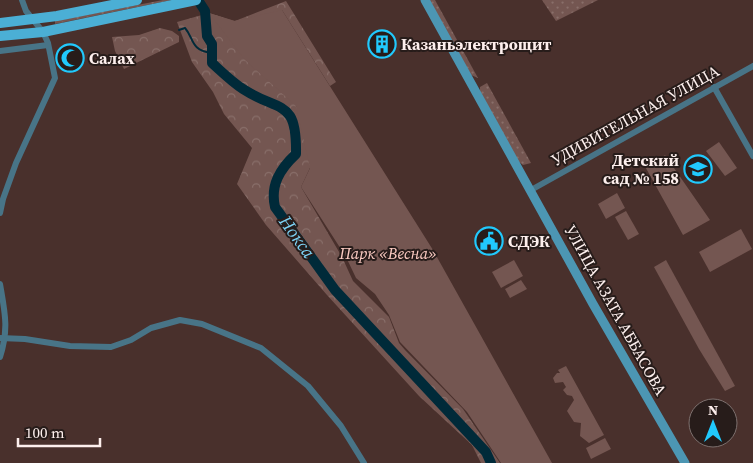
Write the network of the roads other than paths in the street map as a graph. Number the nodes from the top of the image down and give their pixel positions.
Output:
1 (22, 0) edge
2 (137, 0) edge
3 (196, 0) edge
4 (425, 0) edge
5 (31, 20) junction
6 (0, 23) edge
7 (42, 32) junction
8 (0, 36) edge
9 (48, 45) junction
10 (0, 51) edge
11 (753, 66) edge
12 (714, 87) junction
13 (753, 156) edge
14 (531, 190) junction
15 (0, 213) edge
16 (0, 284) edge
17 (3, 338) edge
18 (0, 357) edge
19 (364, 463) edge
20 (685, 463) edge

1 - 5 street
2 - 5 main road
3 - 7 main road
4 - 14 street, УЛИЦА АЗАТА АББАСОВА
5 - 6 main road
5 - 7 street
7 - 8 main road
7 - 9 street
9 - 10 street
9 - 15 street
11 - 12 street, УДИВИТЕЛЬНАЯ УЛИЦА
12 - 13 street
12 - 14 street, УДИВИТЕЛЬНАЯ УЛИЦА
14 - 20 street, УЛИЦА АЗАТА АББАСОВА
16 - 17 street
17 - 18 street
17 - 19 street

